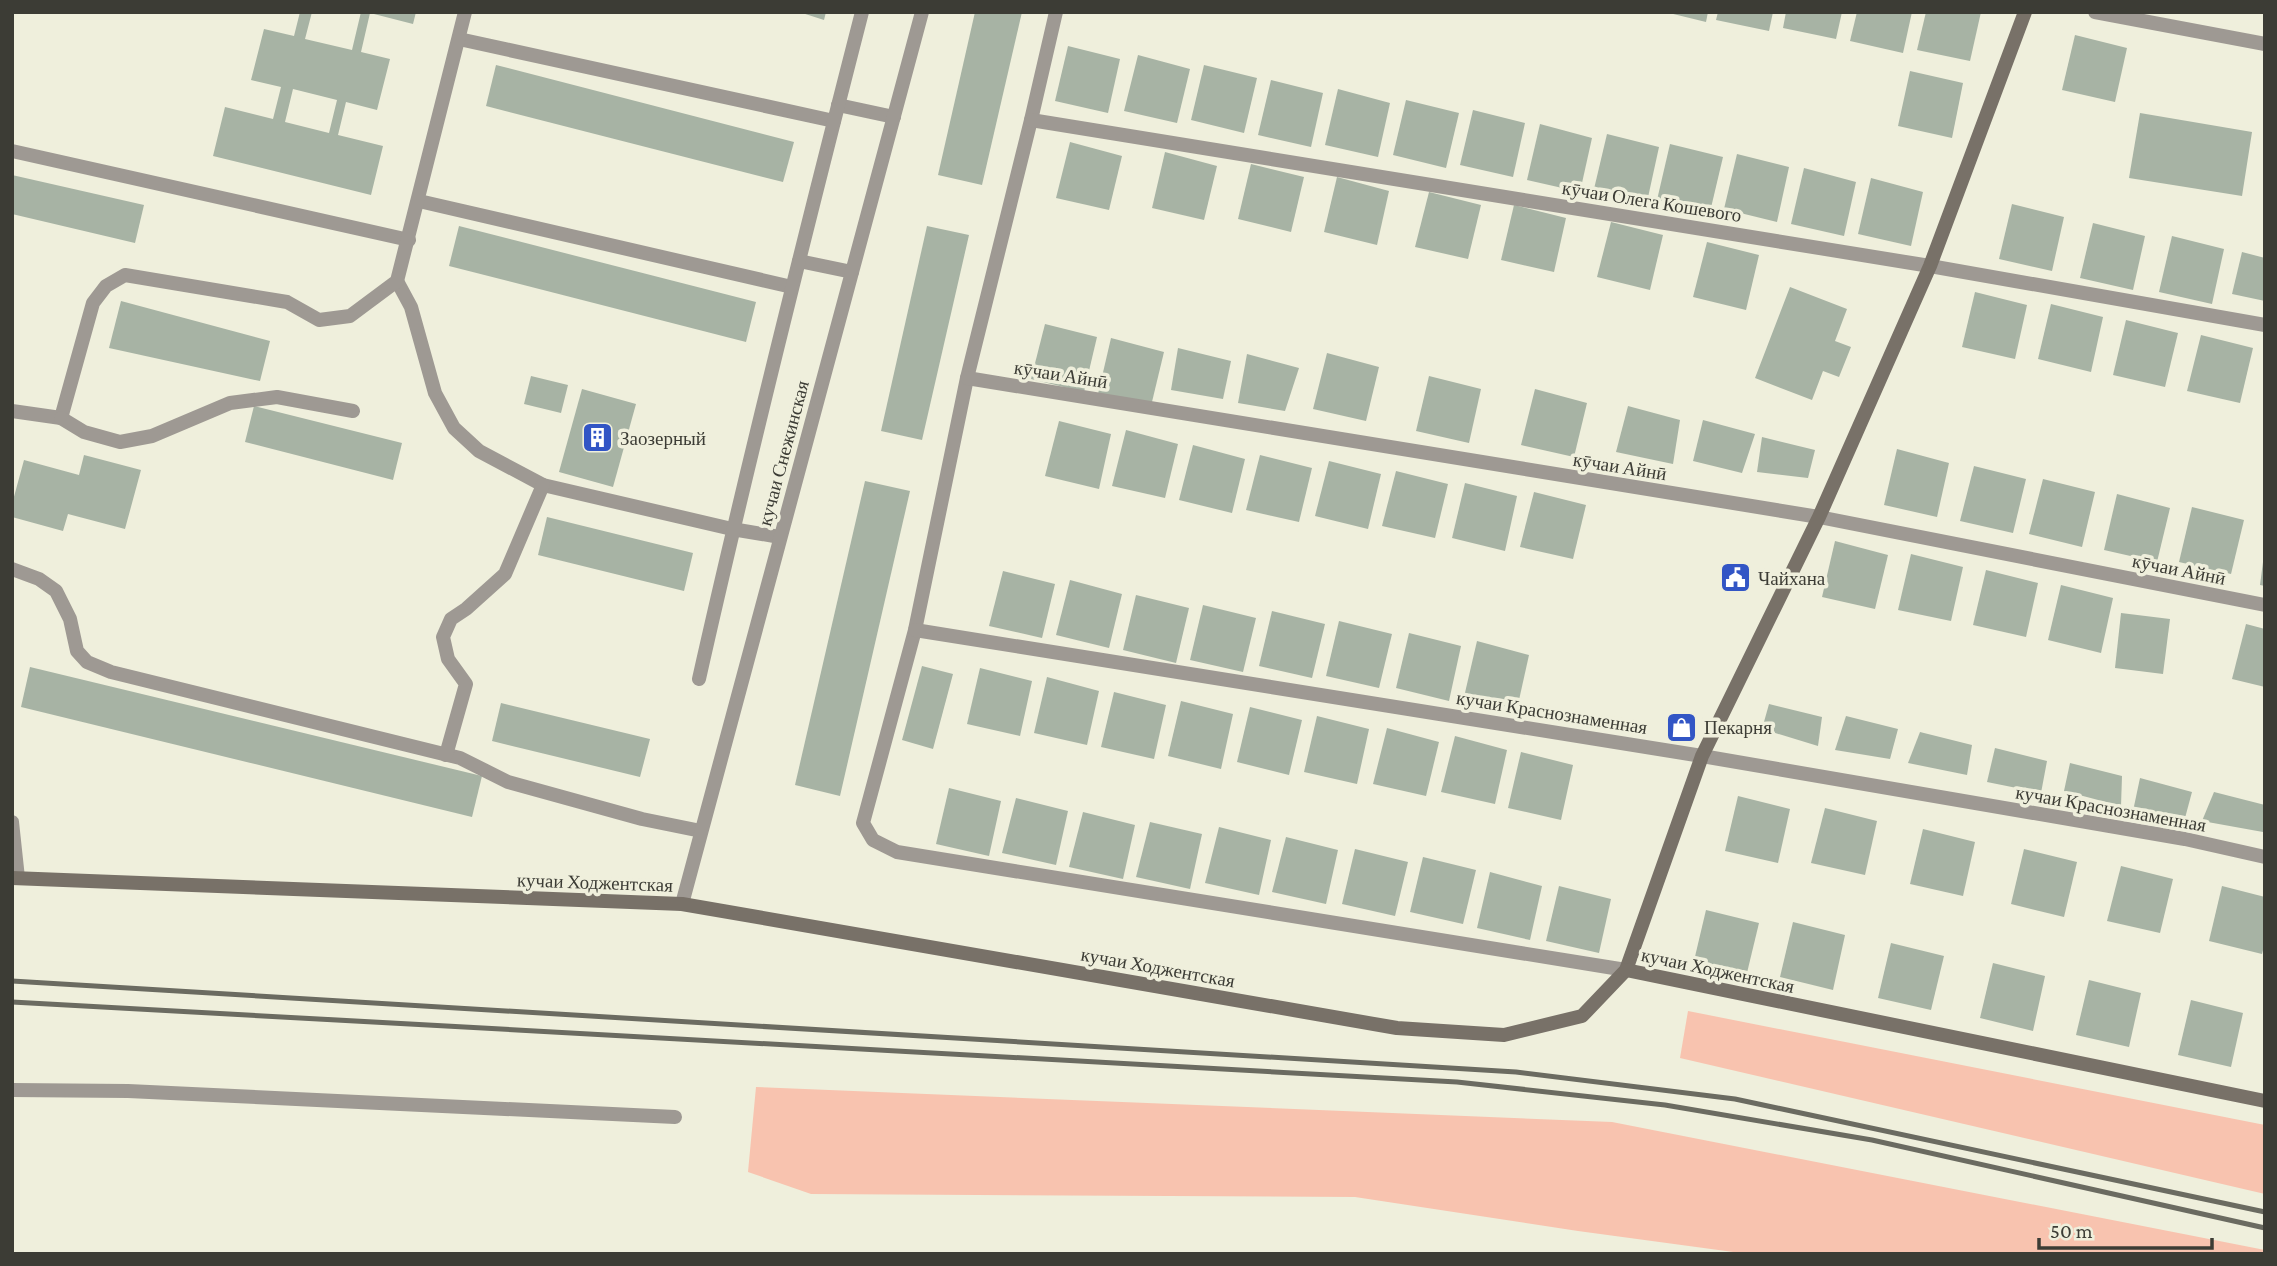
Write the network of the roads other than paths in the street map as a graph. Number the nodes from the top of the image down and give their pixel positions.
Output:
1 (465, 12) edge
2 (862, 12) edge
3 (922, 12) edge
4 (1056, 12) edge
5 (2025, 12) edge
6 (2095, 12) edge
7 (458, 39) junction
8 (2265, 44) edge
9 (838, 105) junction
10 (894, 117) junction
11 (1031, 120) junction
12 (834, 121) junction
13 (12, 151) edge
14 (418, 201) junction
15 (409, 240) junction
16 (799, 261) junction
17 (1930, 266) junction
18 (852, 272) junction
19 (397, 281) junction
20 (792, 287) junction
21 (2265, 324) edge
22 (967, 378) junction
23 (12, 411) edge
24 (353, 411) dead end
25 (61, 418) junction
26 (543, 485) junction
27 (1819, 517) junction
28 (732, 529) junction
29 (780, 537) junction
30 (12, 569) edge
31 (2265, 605) edge
32 (915, 630) junction
33 (699, 680) dead end
34 (446, 755) junction
35 (1702, 756) junction
36 (12, 822) edge
37 (701, 831) junction
38 (2265, 857) edge
39 (15, 878) edge
40 (682, 904) junction
41 (1626, 970) junction
42 (12, 1090) edge
43 (2265, 1101) edge
44 (675, 1117) dead end

1 - 7 street
2 - 9 street
3 - 10 street, кучаи Снежинская
4 - 11 street
5 - 17 main road
6 - 8 street
7 - 12 street
7 - 14 street
9 - 10 street
9 - 12 street
10 - 18 street, кучаи Снежинская
11 - 17 street, кӯчаи Олега Кошевого
11 - 22 street
12 - 16 street
13 - 15 street
14 - 15 street
14 - 20 street
15 - 19 street
16 - 18 street
16 - 20 street
17 - 21 street, кӯчаи Олега Кошевого
17 - 27 main road
18 - 29 street, кучаи Снежинская
19 - 25 street
19 - 26 street
20 - 28 street
22 - 27 street, кӯчаи Айнӣ
22 - 32 street
23 - 25 street
24 - 25 street
26 - 28 street
26 - 34 street
27 - 31 street, кӯчаи Айнӣ
27 - 35 main road
28 - 29 street
28 - 33 street
29 - 37 street, кучаи Снежинская
30 - 34 street
32 - 35 street, кучаи Краснознаменная
32 - 41 street
34 - 37 street
35 - 38 street, кучаи Краснознаменная
35 - 41 main road
36 - 39 street
37 - 40 street, кучаи Снежинская
39 - 40 main road, кучаи Ходжентская
40 - 41 main road, кучаи Ходжентская
41 - 43 main road, кучаи Ходжентская
42 - 44 street

